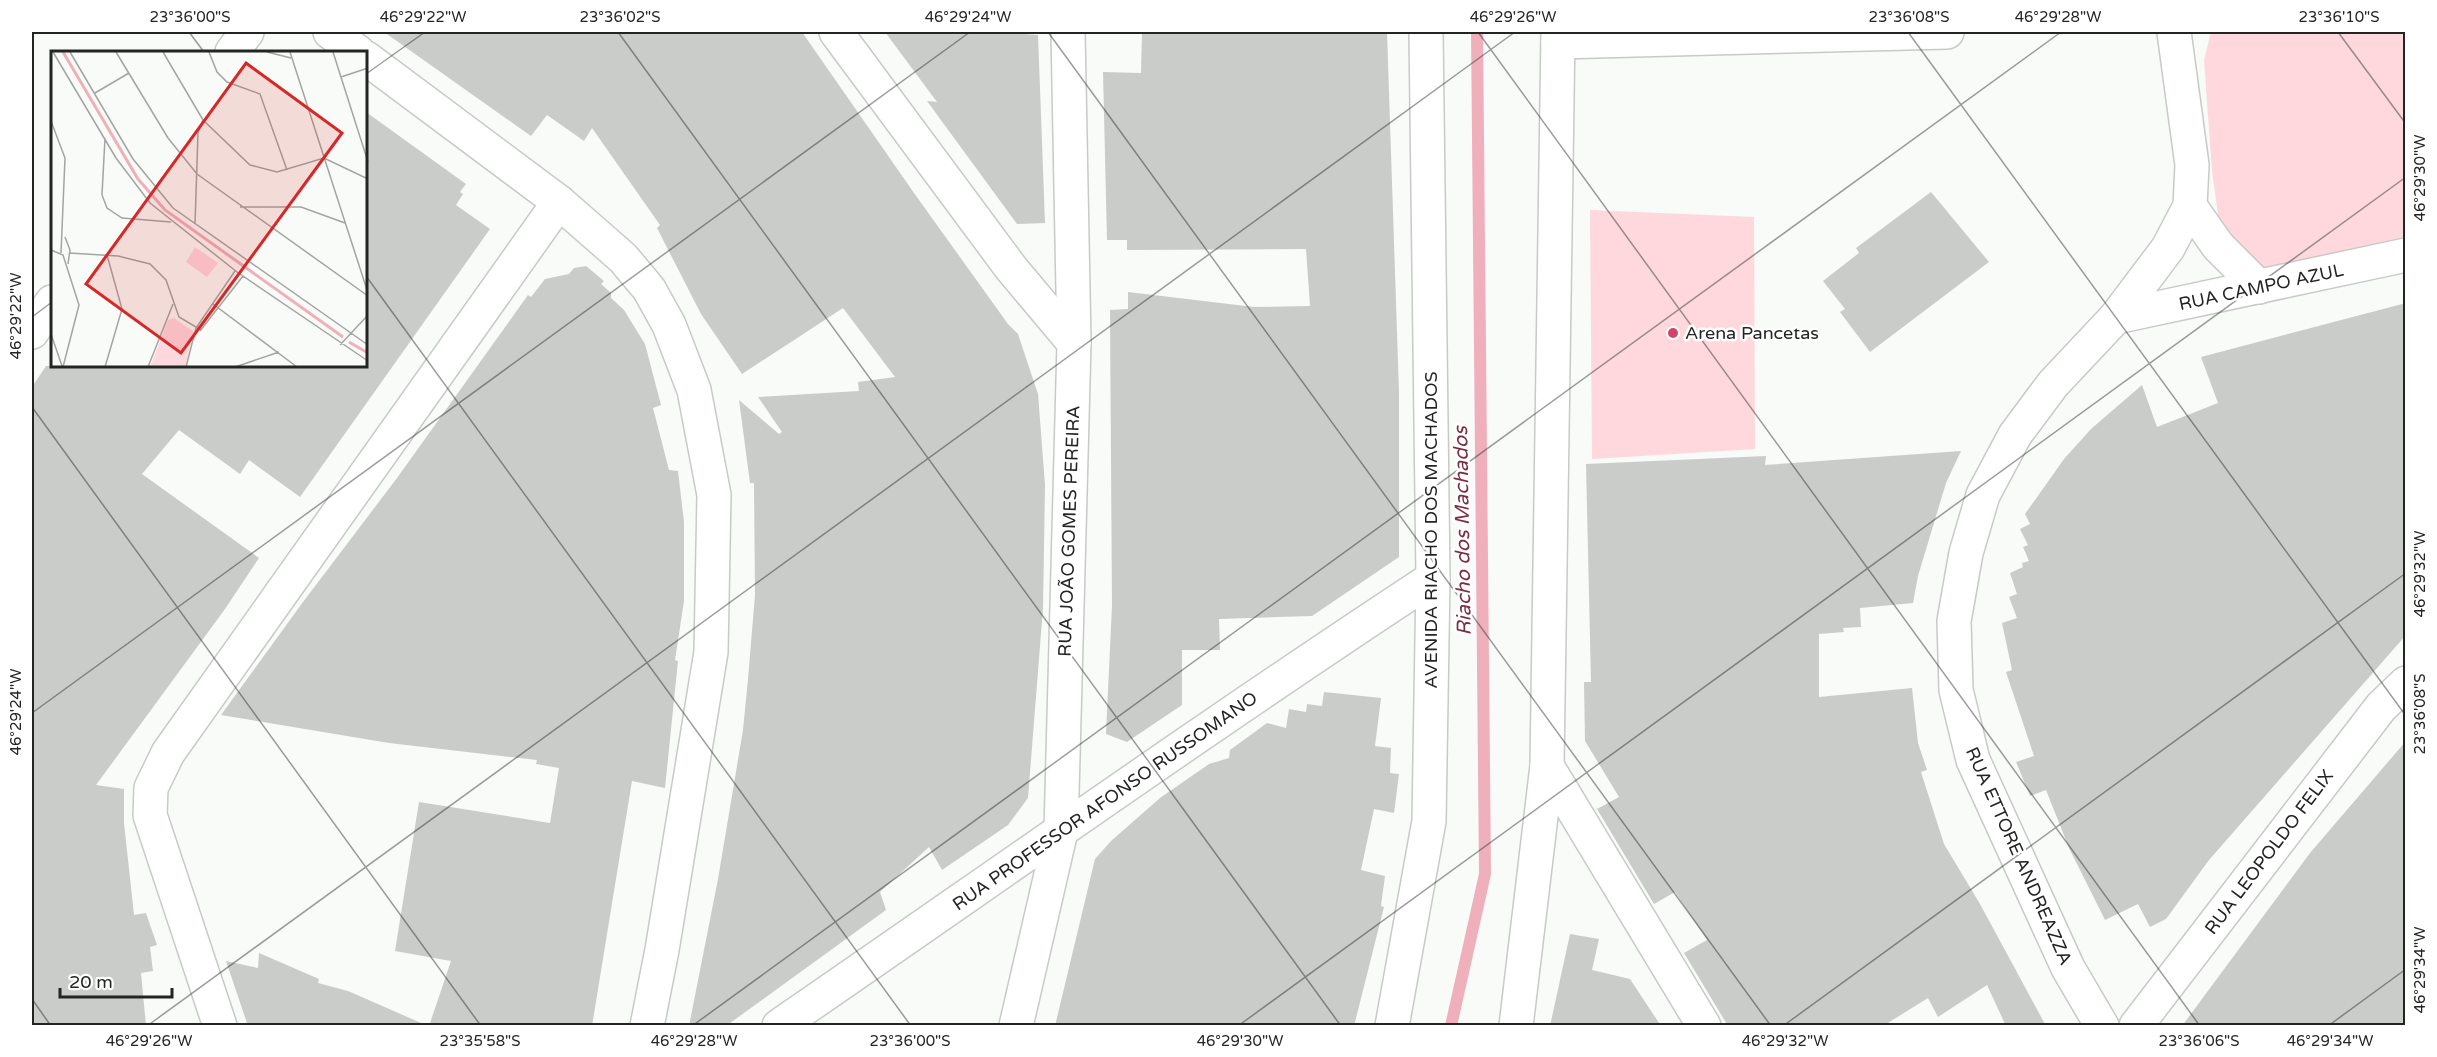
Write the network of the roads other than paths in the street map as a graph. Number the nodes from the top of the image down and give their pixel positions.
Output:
1 (247, 32) edge
2 (330, 32) edge
3 (836, 32) edge
4 (1068, 32) edge
5 (1426, 32) edge
6 (1916, 32) edge
7 (1947, 32) edge
8 (2174, 32) edge
9 (1558, 37) edge
10 (233, 51) edge
11 (357, 51) edge
12 (368, 59) edge
13 (559, 202) junction
14 (2190, 206) junction
15 (2406, 255) edge
16 (2259, 287) junction
17 (51, 304) edge
18 (2116, 317) junction
19 (32, 332) edge
20 (1074, 343) junction
21 (1433, 578) junction
22 (2406, 683) edge
23 (1547, 765) junction
24 (1061, 831) junction
25 (220, 1026) edge
26 (647, 1026) edge
27 (779, 1026) edge
28 (1016, 1026) edge
29 (1392, 1026) edge
30 (1516, 1026) edge
31 (1704, 1026) edge
32 (2102, 1026) edge
33 (2136, 1026) edge

1 - 10 street
2 - 11 street
3 - 20 street
4 - 20 street, RUA JOÃO GOMES PEREIRA
5 - 21 street, AVENIDA RIACHO DOS MACHADOS
6 - 7 street
6 - 9 street
8 - 14 street, RUA ETTORE ANDREAZZA
9 - 23 street
12 - 13 street
13 - 25 street
13 - 26 street
14 - 16 street
14 - 18 street, RUA ETTORE ANDREAZZA
15 - 16 street, RUA CAMPO AZUL
16 - 18 street, RUA CAMPO AZUL
17 - 19 street
18 - 32 street, RUA ETTORE ANDREAZZA
20 - 24 street, RUA JOÃO GOMES PEREIRA
21 - 24 street, RUA PROFESSOR AFONSO RUSSOMANO
21 - 29 street, AVENIDA RIACHO DOS MACHADOS
22 - 33 street, RUA LEOPOLDO FELIX
23 - 30 street
23 - 31 street
24 - 27 street, RUA PROFESSOR AFONSO RUSSOMANO
24 - 28 street, RUA JOÃO GOMES PEREIRA

